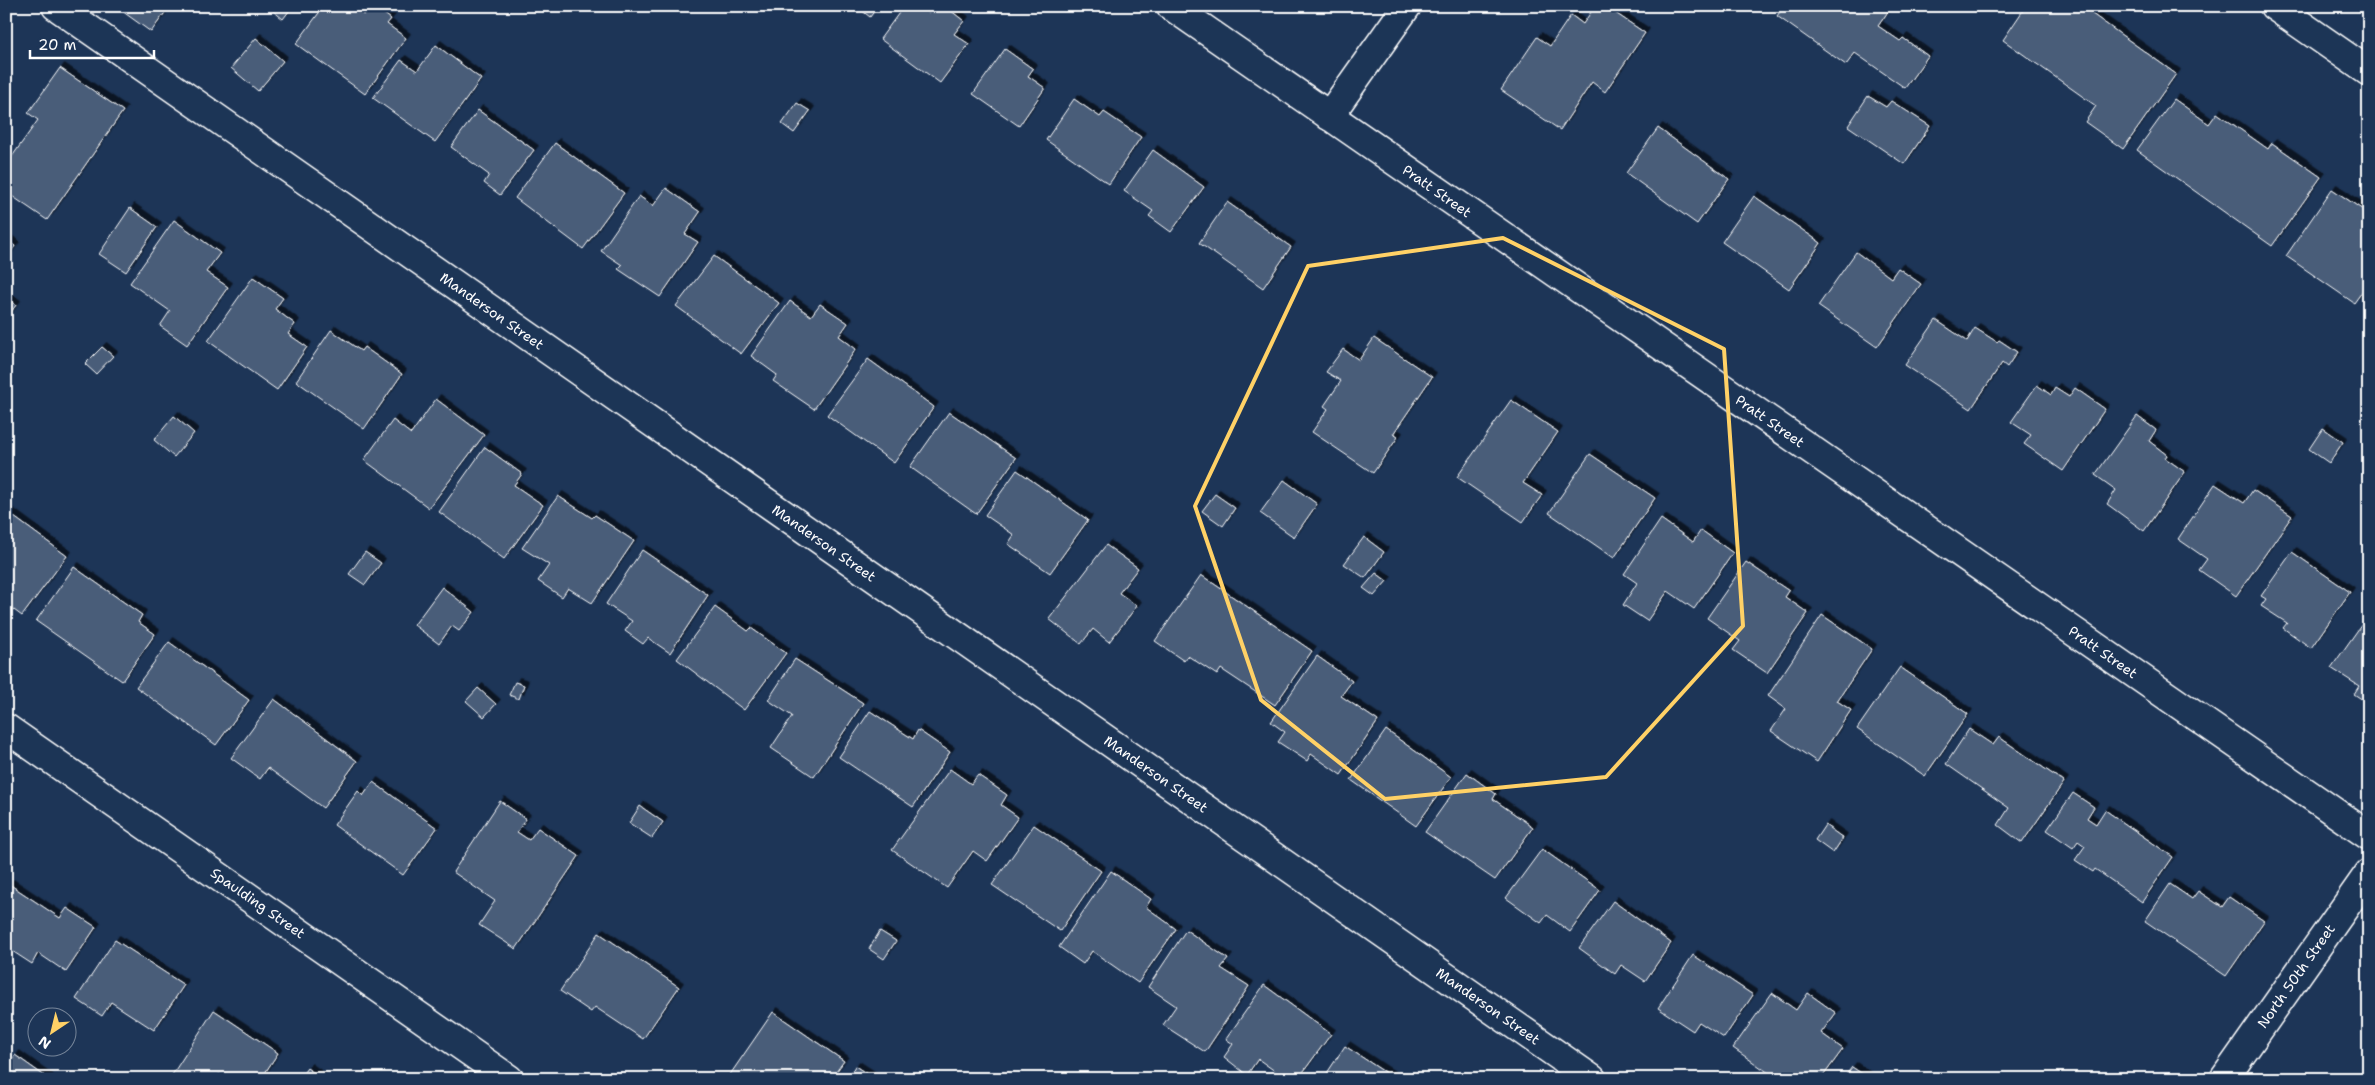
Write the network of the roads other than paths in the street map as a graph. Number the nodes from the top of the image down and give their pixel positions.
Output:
1 (56, 6) edge
2 (1171, 6) edge
3 (1407, 6) edge
4 (2274, 6) edge
5 (2369, 72) edge
6 (1329, 116) junction
7 (6, 728) edge
8 (2369, 836) edge
9 (2369, 873) edge
10 (509, 1079) edge
11 (1592, 1079) edge
12 (2224, 1079) edge

1 - 11 street, Manderson Street
2 - 6 street, Pratt Street
3 - 6 street
4 - 5 street
6 - 8 street, Pratt Street
7 - 10 street, Spaulding Street
9 - 12 street, North 50th Street

